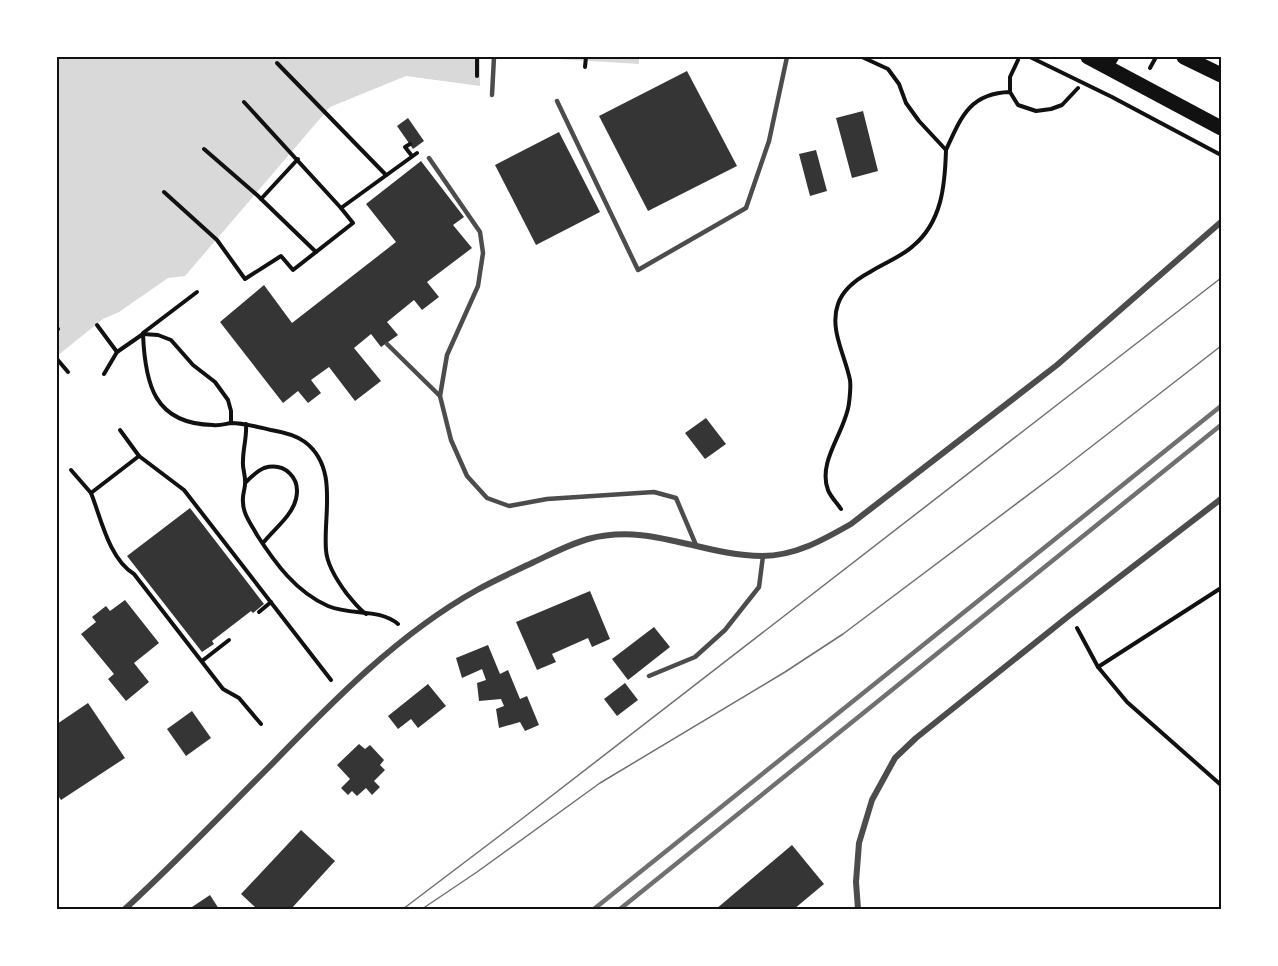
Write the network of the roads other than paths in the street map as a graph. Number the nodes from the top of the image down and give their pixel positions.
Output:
1 (494, 57) edge
2 (787, 57) edge
3 (1088, 57) edge
4 (1184, 57) edge
5 (1110, 62) edge
6 (1221, 75) edge
7 (492, 95) dead end
8 (557, 101) dead end
9 (1221, 128) edge
10 (429, 158) dead end
11 (1221, 222) edge
12 (387, 344) dead end
13 (440, 396) junction
14 (1221, 499) edge
15 (696, 545) junction
16 (763, 556) junction
17 (649, 676) dead end
18 (125, 909) edge
19 (858, 909) edge

1 - 7 lane
2 - 8 lane
3 - 5 main road
4 - 6 main road
5 - 9 main road
10 - 13 lane
11 - 16 street
12 - 13 lane
13 - 15 lane
14 - 19 street
15 - 16 street
15 - 18 street
16 - 17 lane

